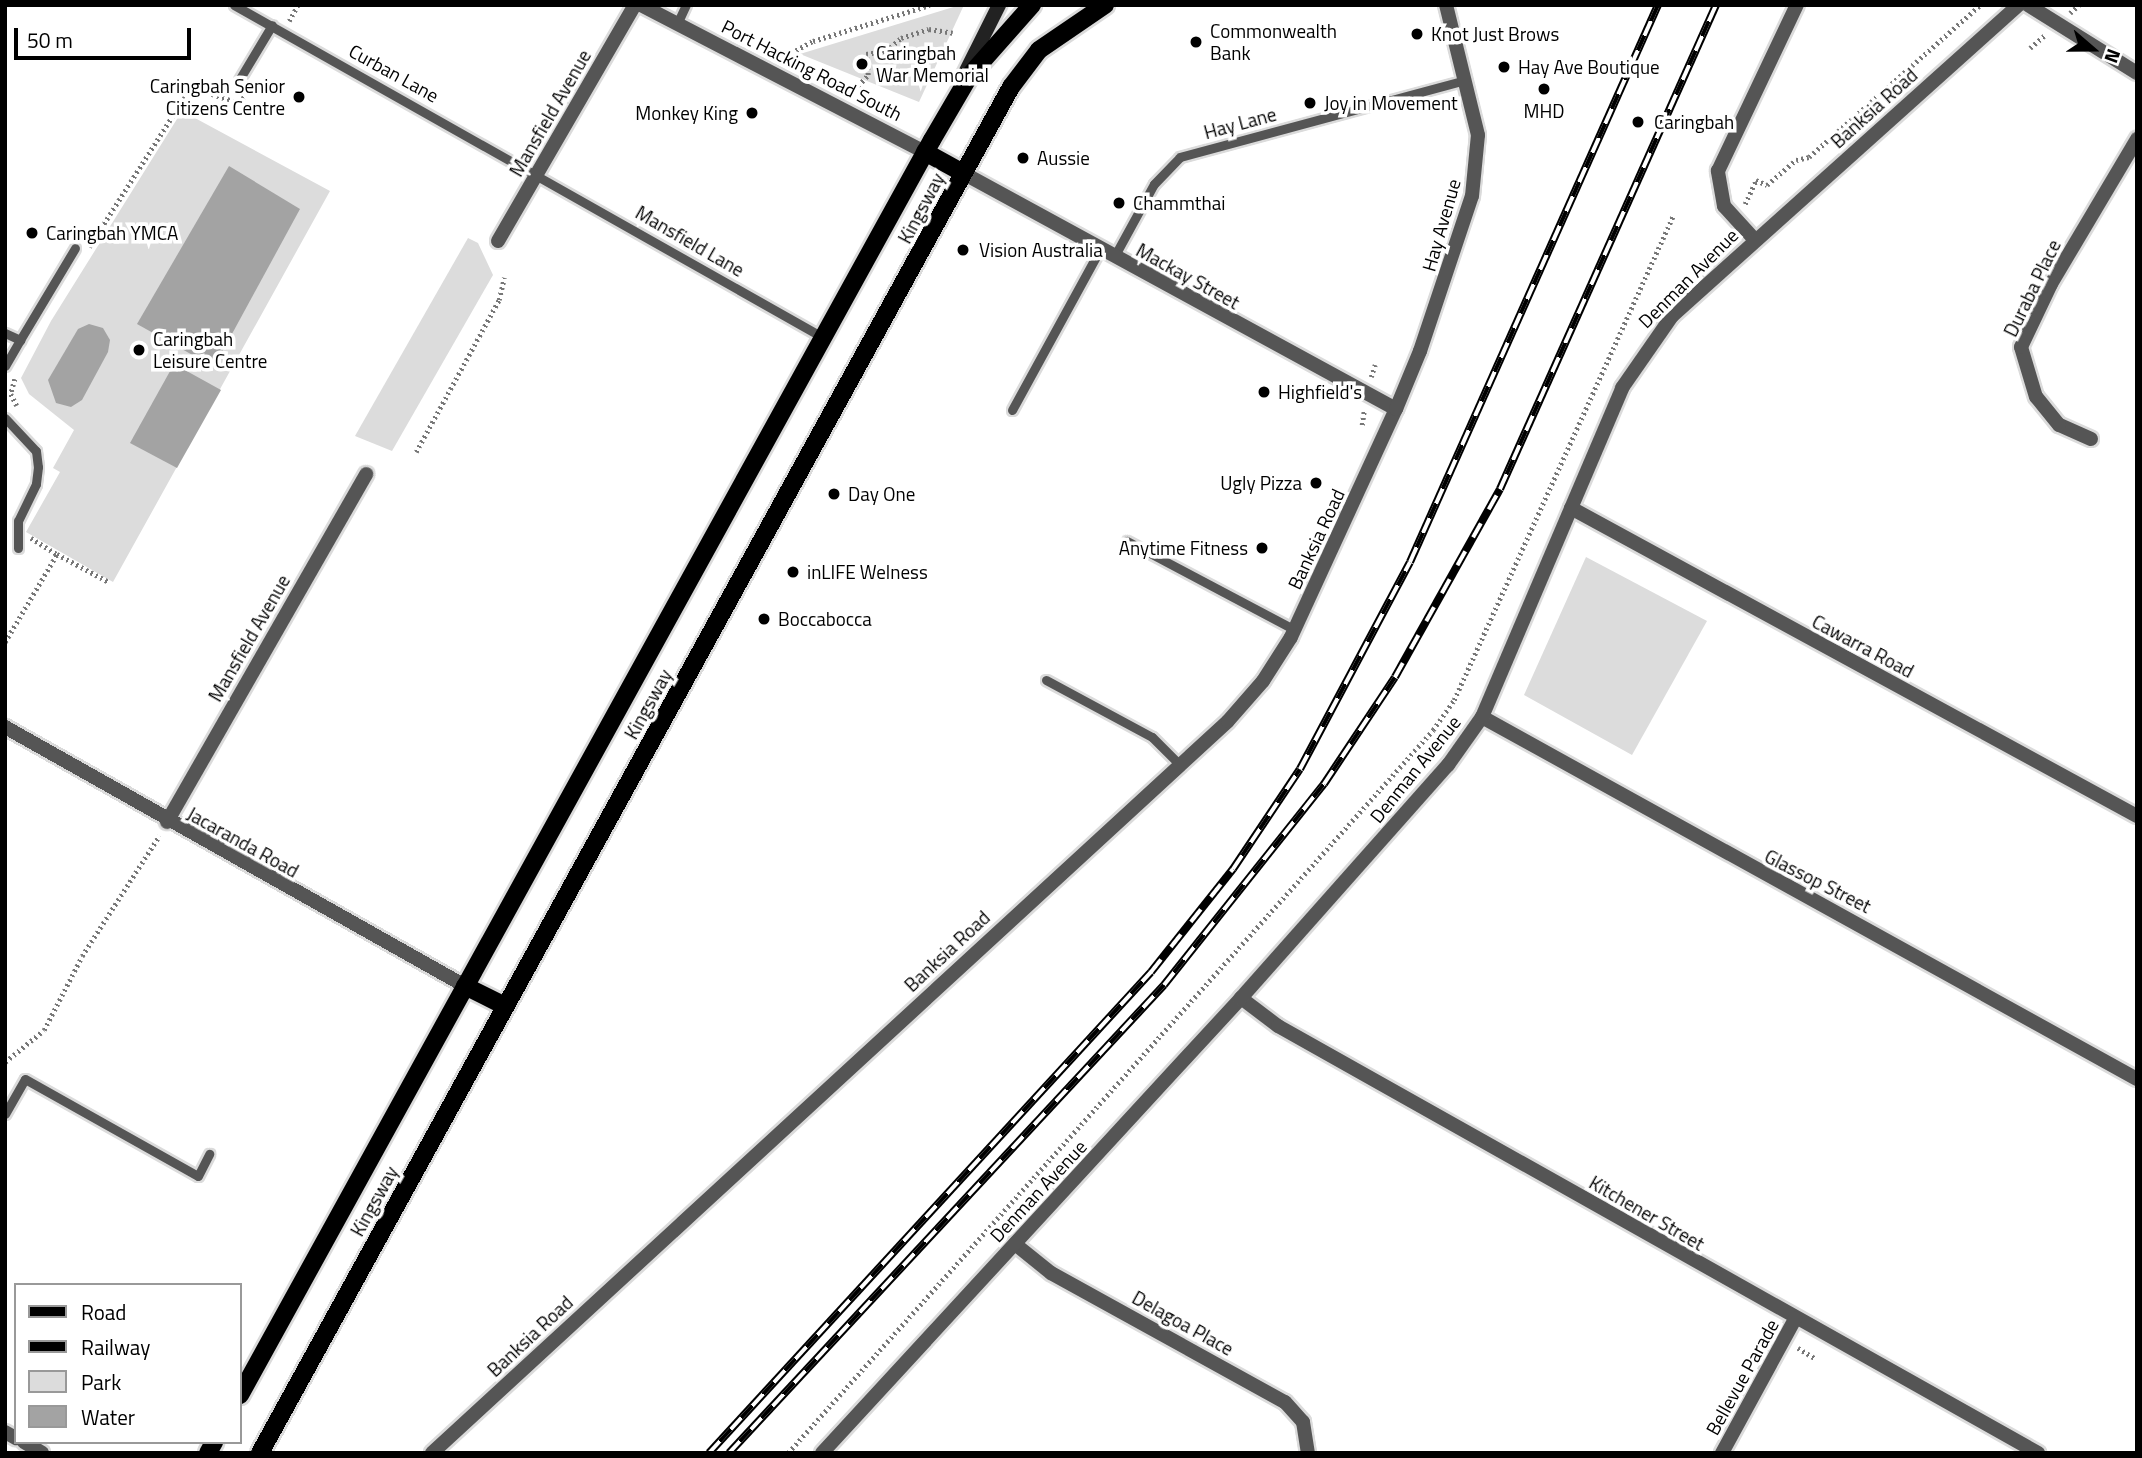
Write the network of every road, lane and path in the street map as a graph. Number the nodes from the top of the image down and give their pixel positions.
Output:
1 (233, 5) edge
2 (635, 5) edge
3 (642, 5) edge
4 (686, 5) edge
5 (930, 5) edge
6 (999, 5) edge
7 (1032, 5) edge
8 (1105, 5) edge
9 (1446, 5) edge
10 (1797, 5) edge
11 (1980, 5) edge
12 (2019, 5) edge
13 (2028, 5) edge
14 (677, 24) junction
15 (272, 25) junction
16 (953, 33) dead end
17 (791, 52) dead end
18 (2137, 73) edge
19 (239, 80) dead end
20 (1465, 80) junction
21 (858, 86) dead end
22 (239, 103) dead end
23 (2137, 139) edge
24 (929, 146) junction
25 (963, 173) junction
26 (537, 174) junction
27 (1756, 180) dead end
28 (1673, 216) dead end
29 (1755, 240) junction
30 (498, 241) dead end
31 (75, 248) dead end
32 (88, 249) dead end
33 (1100, 250) junction
34 (1114, 257) junction
35 (504, 278) dead end
36 (5, 333) edge
37 (825, 339) junction
38 (20, 340) junction
39 (5, 366) edge
40 (1396, 409) junction
41 (1012, 410) dead end
42 (5, 418) edge
43 (2091, 439) dead end
44 (416, 452) dead end
45 (366, 474) dead end
46 (1571, 508) junction
47 (1127, 541) dead end
48 (18, 548) dead end
49 (109, 582) dead end
50 (1295, 630) junction
51 (5, 642) edge
52 (1046, 680) dead end
53 (1482, 717) junction
54 (5, 727) edge
55 (1178, 763) junction
56 (2137, 816) edge
57 (167, 822) junction
58 (465, 986) junction
59 (1241, 998) junction
60 (505, 1006) junction
61 (5, 1062) edge
62 (2137, 1079) edge
63 (5, 1114) edge
64 (209, 1154) dead end
65 (1015, 1244) junction
66 (1795, 1320) junction
67 (242, 1391) edge
68 (260, 1453) edge
69 (432, 1453) edge
70 (788, 1453) edge
71 (822, 1453) edge
72 (1308, 1453) edge
73 (1722, 1453) edge
74 (2038, 1453) edge

1 - 15 lane, Curban Lane
2 - 26 street, Mansfield Avenue
3 - 14 street, Port Hacking Road South
4 - 14 lane
5 - 17 path
6 - 24 main road
7 - 24 main road, Kingsway
8 - 25 main road, Kingsway
9 - 20 street, Hay Avenue
10 - 29 street, Denman Avenue
11 - 27 path
12 - 29 street, Banksia Road
13 - 18 street
14 - 24 street, Port Hacking Road South
15 - 19 lane
15 - 26 lane, Curban Lane
16 - 21 path
20 - 34 lane, Hay Lane
20 - 40 street, Hay Avenue
22 - 32 path
23 - 43 street, Duraba Place
24 - 25 main road, Port Hacking Road South
24 - 37 main road, Kingsway
25 - 33 street, Mackay Street
25 - 60 main road, Kingsway
26 - 30 street, Mansfield Avenue
26 - 37 lane, Mansfield Lane
28 - 70 path
29 - 46 street, Denman Avenue
31 - 38 lane
33 - 34 street, Mackay Street
33 - 41 lane
34 - 40 street, Mackay Street
35 - 44 path
36 - 38 lane
37 - 58 main road, Kingsway
38 - 39 lane
40 - 50 street, Banksia Road
42 - 48 lane
45 - 57 street, Mansfield Avenue
46 - 53 street, Denman Avenue
46 - 56 street, Cawarra Road
47 - 50 lane
49 - 51 path
50 - 55 street, Banksia Road
52 - 55 lane
53 - 59 street, Denman Avenue
53 - 62 street, Glassop Street
54 - 57 street, Jacaranda Road
55 - 69 street, Banksia Road
57 - 58 street, Jacaranda Road
57 - 61 path
58 - 60 main road
58 - 67 main road, Kingsway
59 - 65 street, Denman Avenue
59 - 66 street, Kitchener Street
60 - 68 main road, Kingsway
63 - 64 lane
65 - 71 street, Denman Avenue
65 - 72 street, Delagoa Place
66 - 73 street, Bellevue Parade
66 - 74 street, Kitchener Street

